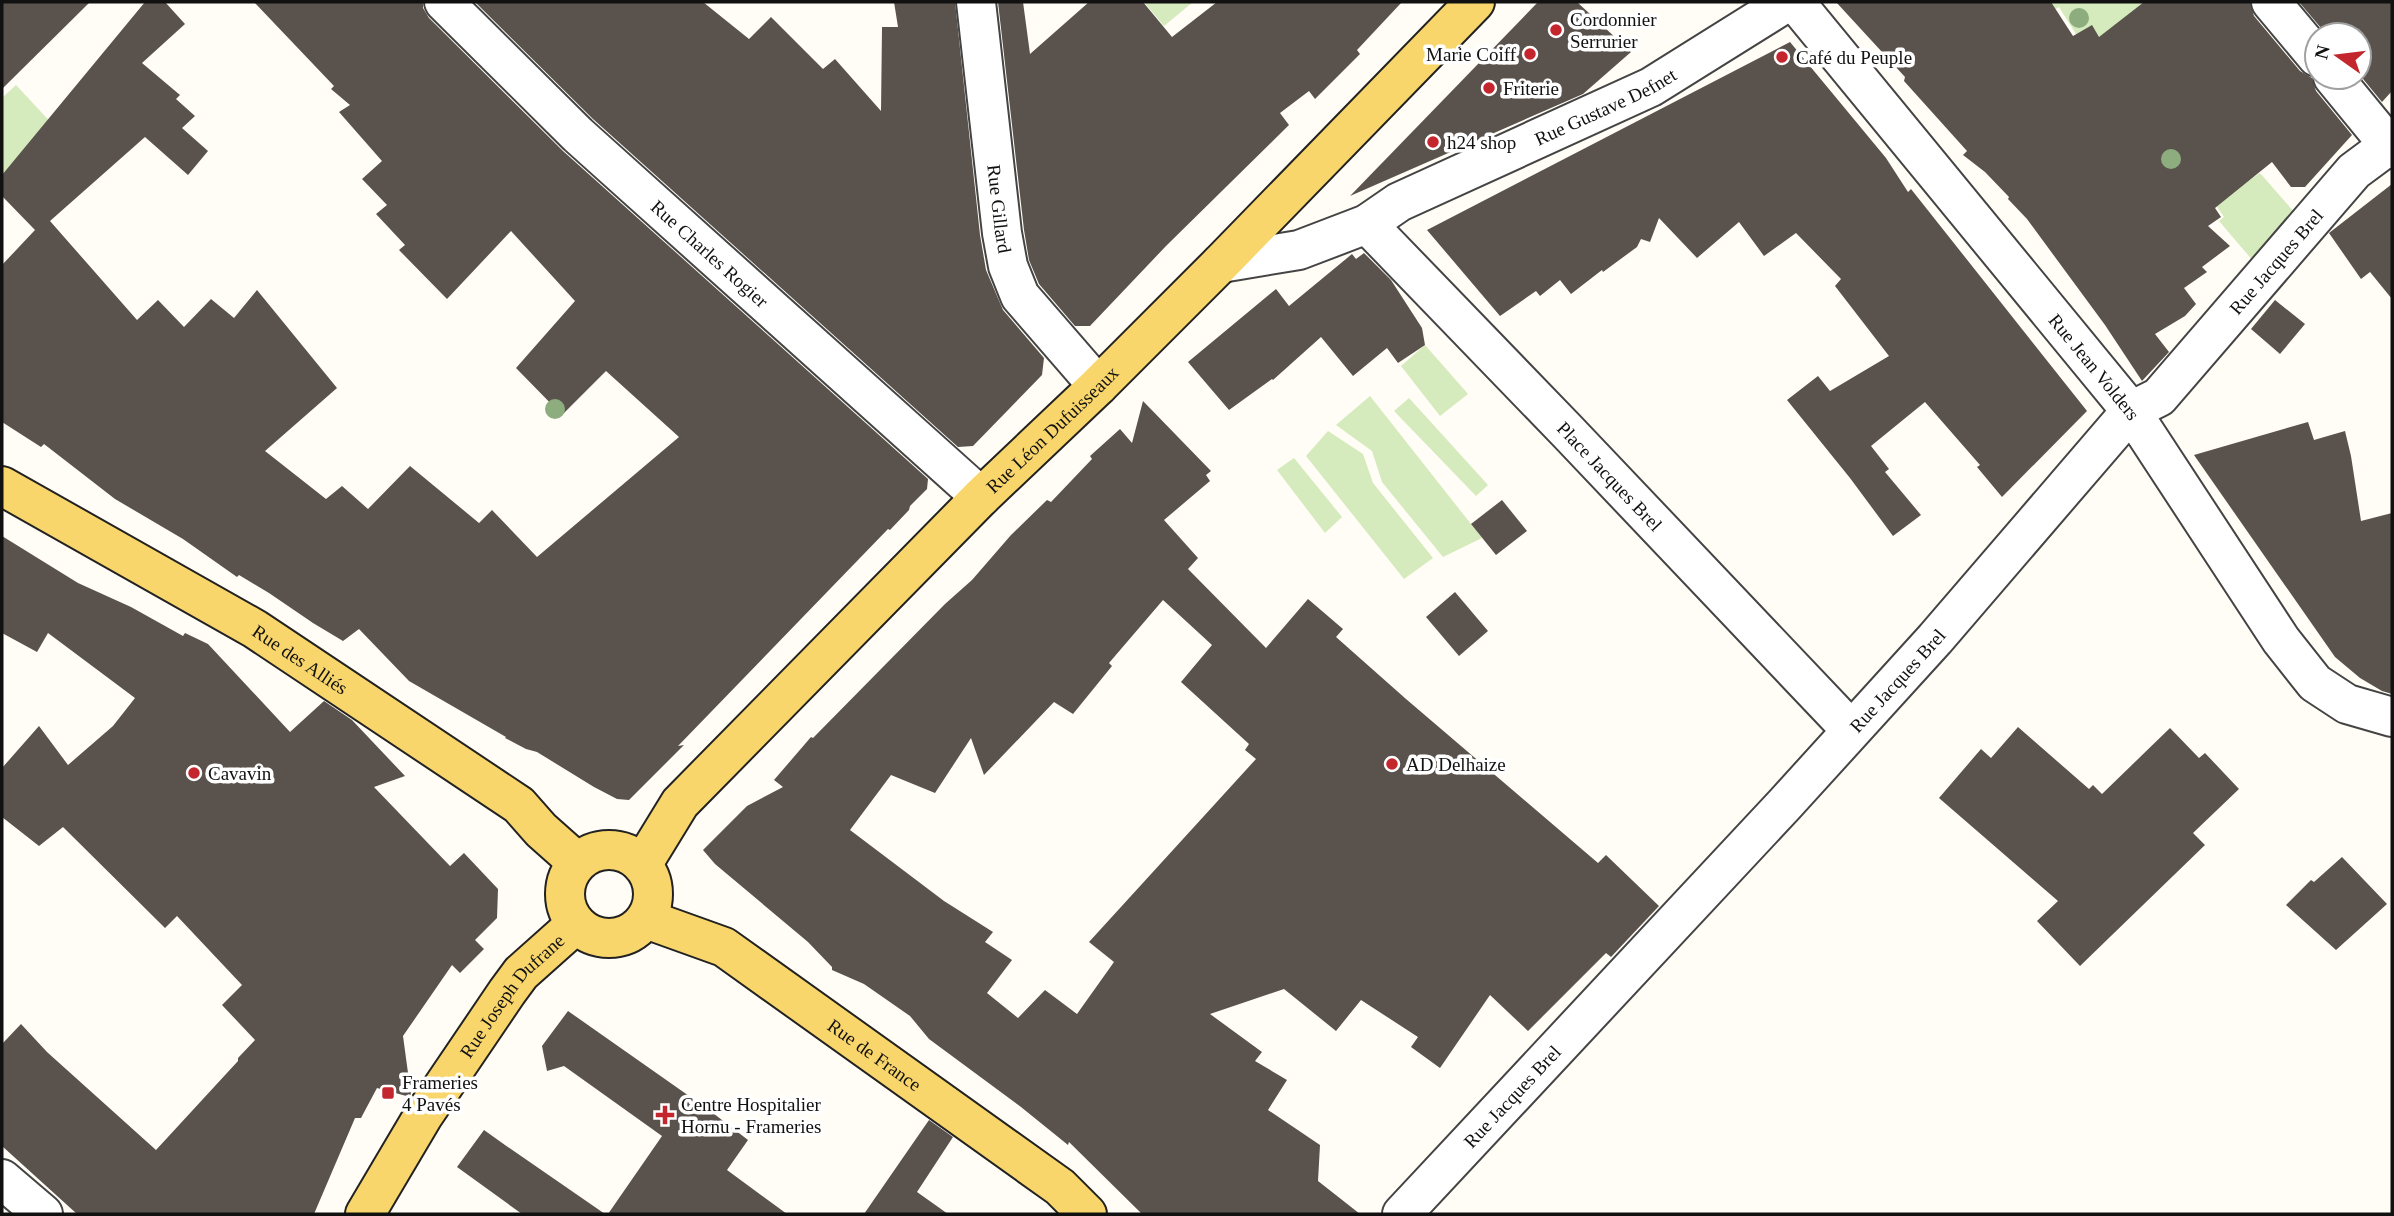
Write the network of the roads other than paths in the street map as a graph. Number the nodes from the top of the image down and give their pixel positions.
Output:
1 (444, 2) edge
2 (976, 2) edge
3 (1475, 2) edge
4 (1787, 2) edge
5 (1795, 2) edge
6 (2272, 2) edge
7 (2303, 40) edge
8 (2345, 91) edge
9 (2391, 147) edge
10 (1367, 224) junction
11 (1221, 263) junction
12 (1098, 386) junction
13 (2132, 411) junction
14 (2, 486) edge
15 (981, 497) junction
16 (2392, 717) edge
17 (1851, 730) junction
18 (578, 862) junction
19 (642, 864) junction
20 (646, 919) junction
21 (576, 924) junction
22 (2, 1179) edge
23 (43, 1214) edge
24 (365, 1214) edge
25 (1087, 1214) edge
26 (1402, 1214) edge

1 - 15 street, Rue Charles Rogier
2 - 12 street, Rue Gillard
3 - 11 main road, Rue Léon Dufuisseaux
4 - 10 street, Rue Gustave Defnet
5 - 13 street, Rue Jean Volders
6 - 7 street
8 - 9 street
9 - 13 street, Rue Jacques Brel
10 - 11 street, Rue Gustave Defnet
10 - 17 street, Place Jacques Brel
11 - 12 main road, Rue Léon Dufuisseaux
12 - 15 main road, Rue Léon Dufuisseaux
13 - 16 street, Rue Jean Volders
13 - 17 street, Rue Jacques Brel
14 - 18 main road, Rue des Alliés
15 - 19 main road, Rue Léon Dufuisseaux
17 - 26 street, Rue Jacques Brel
18 - 19 main road
18 - 21 main road
19 - 20 main road
20 - 21 main road
20 - 25 main road, Rue de France
21 - 24 main road, Rue Joseph Dufrane
22 - 23 street

